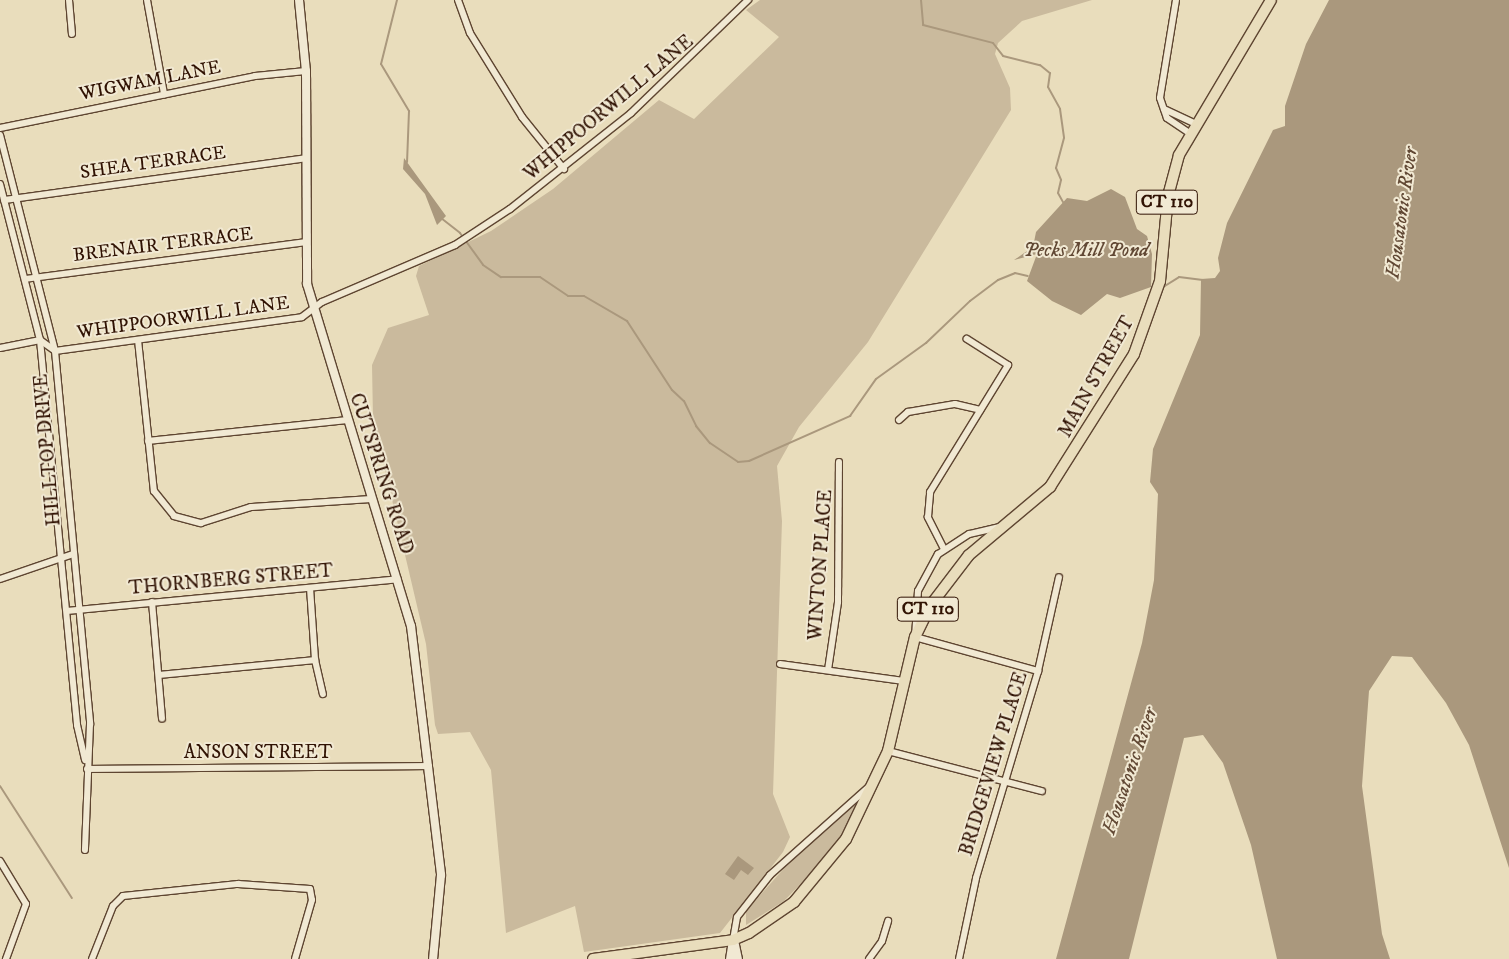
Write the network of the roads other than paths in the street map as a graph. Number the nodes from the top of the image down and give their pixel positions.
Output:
1 (70, 0) edge
2 (147, 0) edge
3 (299, 0) edge
4 (458, 0) edge
5 (748, 0) edge
6 (1176, 0) edge
7 (1271, 0) edge
8 (72, 34) dead end
9 (306, 71) junction
10 (164, 94) junction
11 (1164, 110) junction
12 (1194, 123) junction
13 (0, 128) edge
14 (1189, 133) junction
15 (0, 134) edge
16 (306, 158) junction
17 (564, 169) junction
18 (0, 184) edge
19 (17, 196) junction
20 (4, 200) junction
21 (306, 242) junction
22 (36, 277) junction
23 (24, 279) junction
24 (312, 310) junction
25 (967, 339) dead end
26 (40, 340) junction
27 (138, 340) junction
28 (0, 348) edge
29 (55, 351) junction
30 (980, 410) junction
31 (347, 420) junction
32 (899, 420) dead end
33 (148, 441) junction
34 (839, 462) dead end
35 (372, 499) junction
36 (1005, 526) junction
37 (944, 549) junction
38 (73, 554) junction
39 (61, 557) junction
40 (1059, 577) dead end
41 (0, 579) edge
42 (397, 579) junction
43 (310, 588) junction
44 (152, 602) junction
45 (79, 610) junction
46 (67, 611) junction
47 (915, 637) junction
48 (315, 660) junction
49 (780, 664) dead end
50 (828, 670) junction
51 (1038, 671) junction
52 (159, 675) junction
53 (904, 681) junction
54 (323, 694) dead end
55 (162, 718) dead end
56 (888, 750) junction
57 (429, 766) junction
58 (87, 769) junction
59 (1003, 782) junction
60 (875, 784) junction
61 (1042, 791) dead end
62 (85, 850) dead end
63 (0, 861) edge
64 (888, 921) dead end
65 (733, 940) junction
66 (619, 956) edge
67 (6, 959) edge
68 (92, 959) edge
69 (295, 959) edge
70 (433, 959) edge
71 (593, 959) edge
72 (730, 959) edge
73 (738, 959) edge
74 (869, 959) edge
75 (959, 959) edge

1 - 8 street
2 - 10 street
3 - 9 street, CUTSPRING ROAD
4 - 17 street
5 - 17 street, WHIPPOORWILL LANE
6 - 11 street
7 - 12 main road, CT 110
9 - 10 street, WIGWAM LANE
9 - 16 street, CUTSPRING ROAD
10 - 13 street, WIGWAM LANE
11 - 12 street
11 - 14 street
12 - 14 main road, MAIN STREET / CT 110
14 - 36 main road, MAIN STREET / CT 110
15 - 19 street, HILLTOP DRIVE
16 - 19 street, SHEA TERRACE
16 - 21 street, CUTSPRING ROAD
17 - 24 street, WHIPPOORWILL LANE
18 - 20 street, HILLTOP DRIVE
19 - 20 street, SHEA TERRACE
19 - 22 street, HILLTOP DRIVE
20 - 23 street, HILLTOP DRIVE
21 - 22 street, BRENAIR TERRACE
21 - 24 street, CUTSPRING ROAD
22 - 23 street, BRENAIR TERRACE
22 - 29 street, HILLTOP DRIVE
23 - 26 street, HILLTOP DRIVE
24 - 27 street, WHIPPOORWILL LANE
24 - 31 street, CUTSPRING ROAD
25 - 30 street
26 - 28 street
26 - 29 street, WHIPPOORWILL LANE
26 - 39 street, HILLTOP DRIVE
27 - 29 street, WHIPPOORWILL LANE
27 - 33 street
29 - 38 street, HILLTOP DRIVE
30 - 32 street
30 - 37 street
31 - 33 street
31 - 35 street, CUTSPRING ROAD
33 - 35 street
34 - 50 street, WINTON PLACE
35 - 42 street, CUTSPRING ROAD
36 - 37 street, MAIN STREET
36 - 47 main road, MAIN STREET / CT 110
37 - 47 street, MAIN STREET
38 - 39 street
38 - 45 street, HILLTOP DRIVE
39 - 41 street
39 - 46 street, HILLTOP DRIVE
40 - 51 street, BRIDGEVIEW PLACE
42 - 43 street, THORNBERG STREET
42 - 57 street, CUTSPRING ROAD
43 - 44 street, THORNBERG STREET
43 - 48 street
44 - 45 street, THORNBERG STREET
44 - 52 street
45 - 46 street, THORNBERG STREET
45 - 58 street, HILLTOP DRIVE
46 - 58 street, HILLTOP DRIVE
47 - 51 street
47 - 53 main road, MAIN STREET / CT 110
48 - 52 street
48 - 54 street
49 - 50 street
50 - 53 street
51 - 59 street, BRIDGEVIEW PLACE
52 - 55 street
53 - 56 main road, MAIN STREET / CT 110
56 - 59 street
56 - 60 main road, MAIN STREET / CT 110
57 - 58 street, ANSON STREET
57 - 70 street, CUTSPRING ROAD
58 - 62 street, HILLTOP DRIVE
59 - 61 street
59 - 75 street, BRIDGEVIEW PLACE
60 - 65 main road, MAIN STREET / CT 110
60 - 65 street
63 - 67 street
64 - 74 street
65 - 66 main road, MAIN STREET
65 - 72 main road
65 - 73 main road
66 - 71 main road, MAIN STREET
68 - 69 street

